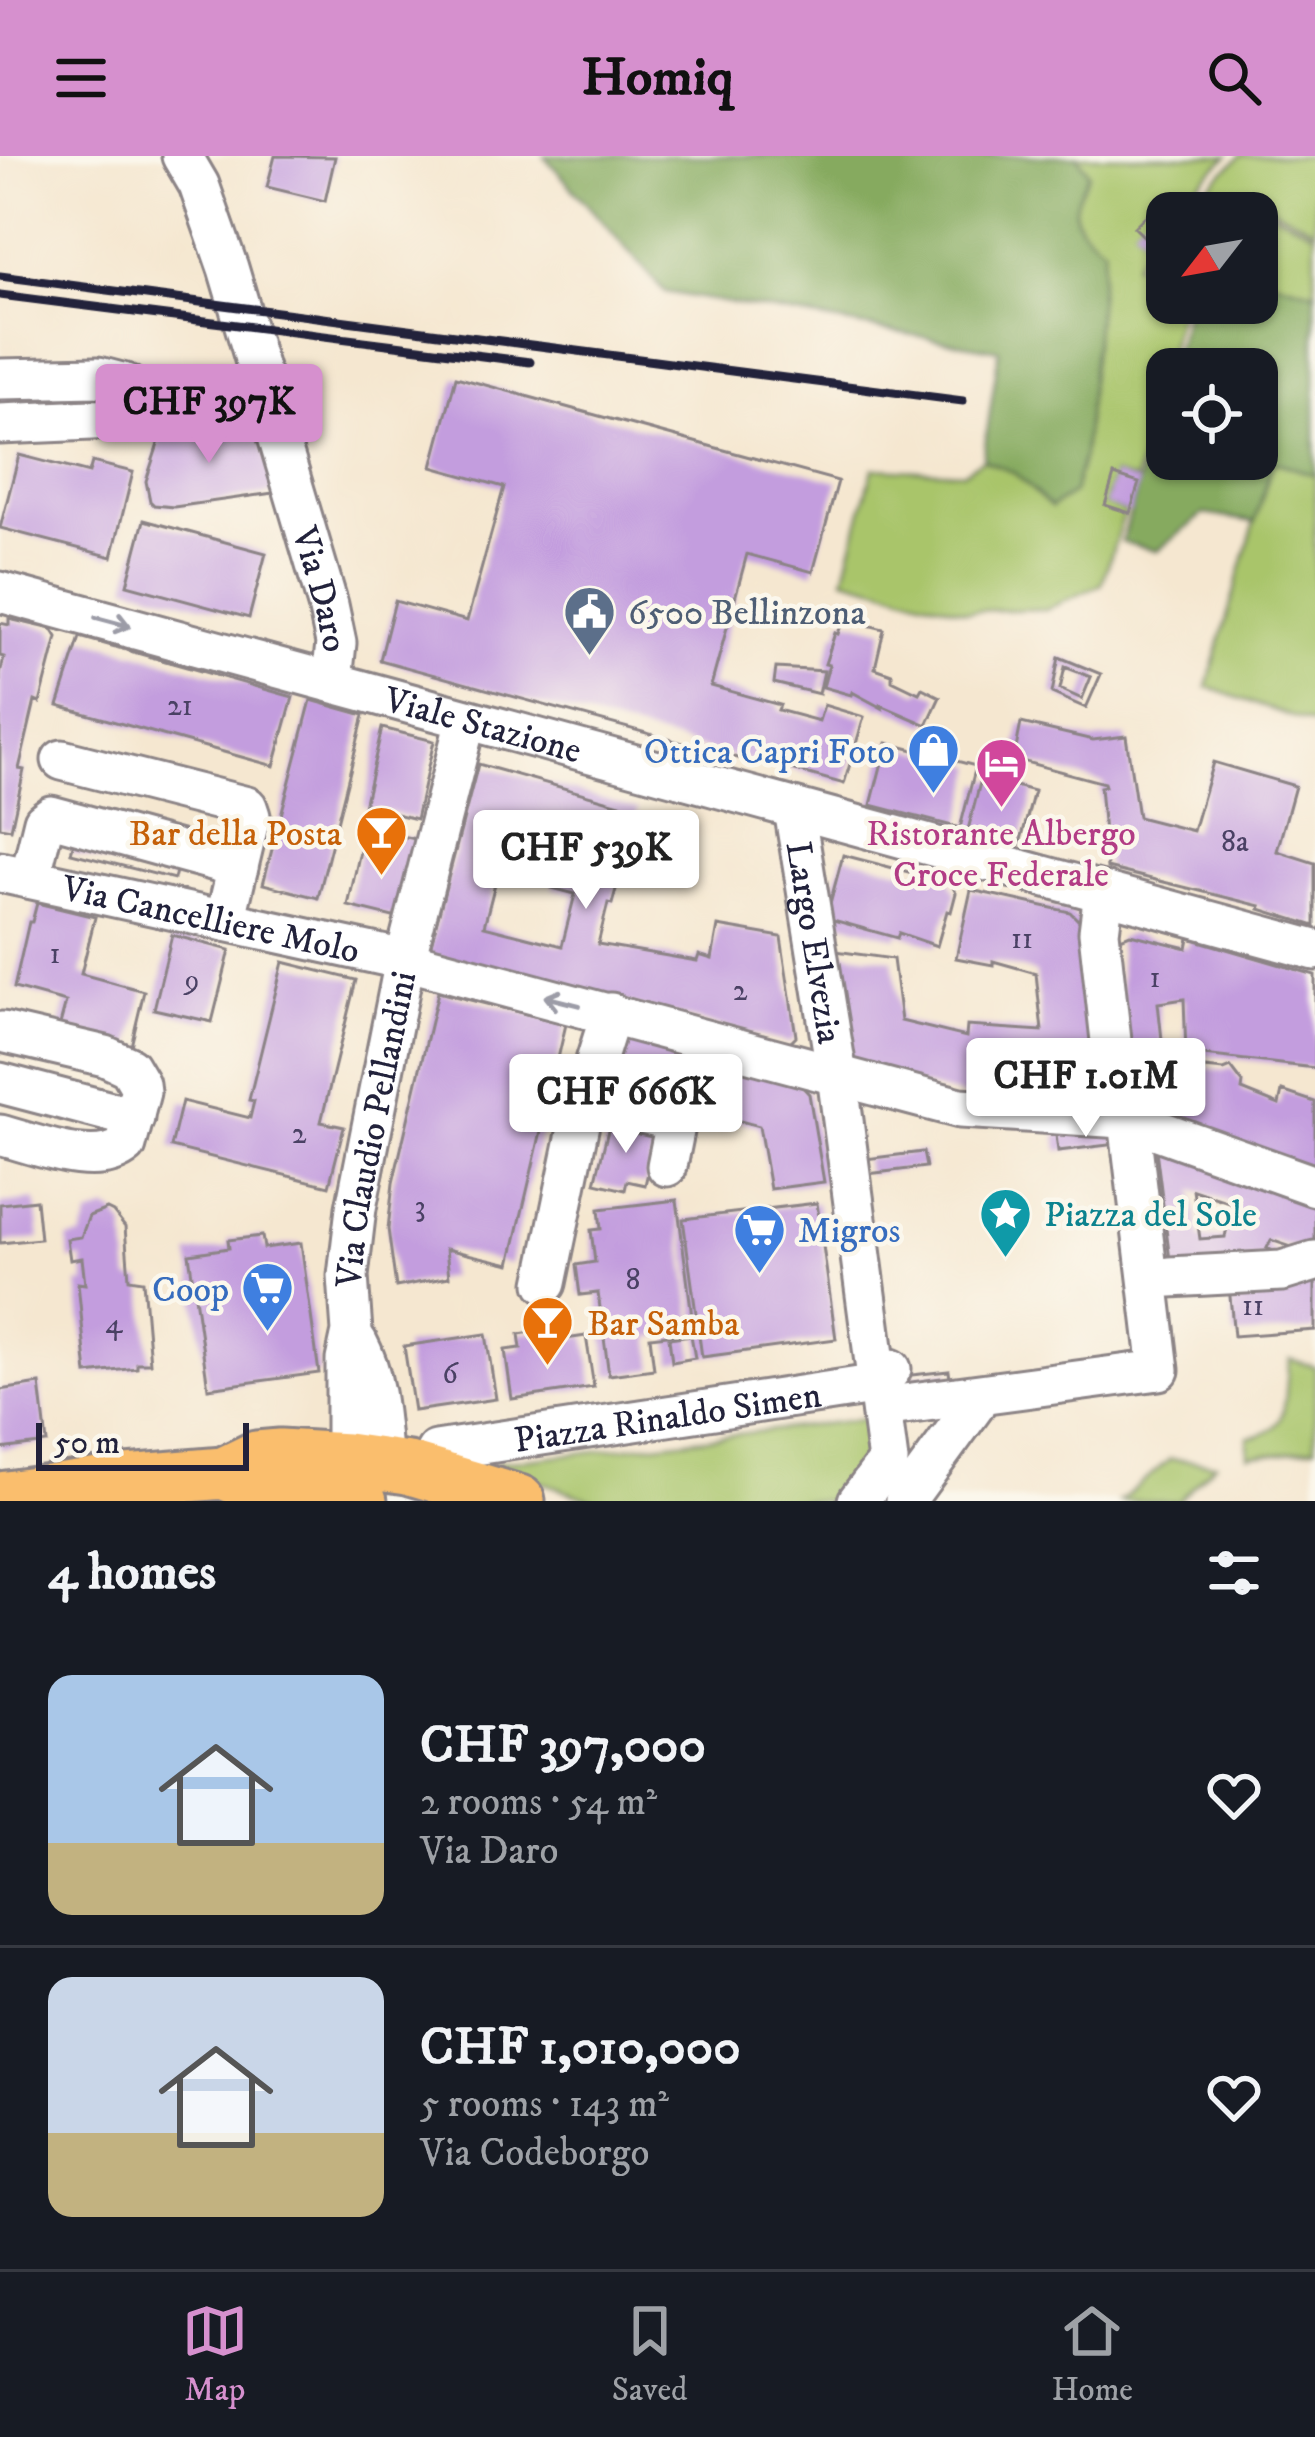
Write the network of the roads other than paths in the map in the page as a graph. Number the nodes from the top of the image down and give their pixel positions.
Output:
1 (182, 156) edge
2 (0, 379) edge
3 (267, 400) junction
4 (161, 407) junction
5 (0, 424) edge
6 (0, 592) edge
7 (332, 681) junction
8 (466, 720) junction
9 (62, 760) dead end
10 (794, 809) junction
11 (238, 867) junction
12 (9, 880) edge
13 (1104, 892) junction
14 (225, 921) junction
15 (1315, 950) edge
16 (405, 960) junction
17 (611, 1013) junction
18 (2, 1032) edge
19 (837, 1075) junction
20 (0, 1083) edge
21 (584, 1100) junction
22 (134, 1118) junction
23 (1133, 1121) junction
24 (0, 1135) edge
25 (667, 1166) dead end
26 (1315, 1186) edge
27 (1315, 1261) edge
28 (1170, 1277) junction
29 (546, 1282) dead end
30 (352, 1332) junction
31 (884, 1387) junction
32 (1184, 1387) dead end
33 (974, 1406) dead end
34 (436, 1451) dead end
35 (348, 1460) edge
36 (224, 1473) junction
37 (68, 1494) edge
38 (0, 1498) edge
39 (519, 1501) edge
40 (858, 1501) edge
41 (904, 1501) edge

1 - 3 street, Via Daro
2 - 4 street
3 - 4 street
3 - 7 street, Via Daro
4 - 5 street
6 -> 7 street, Viale Stazione
7 - 8 street, Viale Stazione
8 - 10 street, Viale Stazione
8 - 16 street, Via Claudio Pellandini
9 - 11 street
10 - 13 street, Viale Stazione
10 - 19 street, Largo Elvezia
11 - 12 street
11 - 14 street
12 - 14 street, Via Cancelliere Molo
13 - 15 street, Viale Stazione
13 - 23 street
14 - 16 street, Via Cancelliere Molo
17 -> 16 street, Via Cancelliere Molo
16 - 30 street, Via Claudio Pellandini
17 - 19 street, Via Cancelliere Molo
17 - 21 street
18 - 22 street
19 - 23 street, Via Cancelliere Molo
19 - 31 street
20 - 22 street
21 - 25 street
21 - 29 street
22 - 24 street
23 - 26 street, Via Cancelliere Molo
23 - 28 street
23 - 31 street, Piazza Rinaldo Simen
27 - 28 street
28 - 32 street
30 - 35 street, Via Claudio Pellandini
30 - 35 street, Via Claudio Pellandini
31 - 34 street, Piazza Rinaldo Simen
31 - 40 street
33 - 41 street
35 - 36 main road
35 - 36 main road
35 - 39 main road
36 - 37 main road
37 - 38 main road

